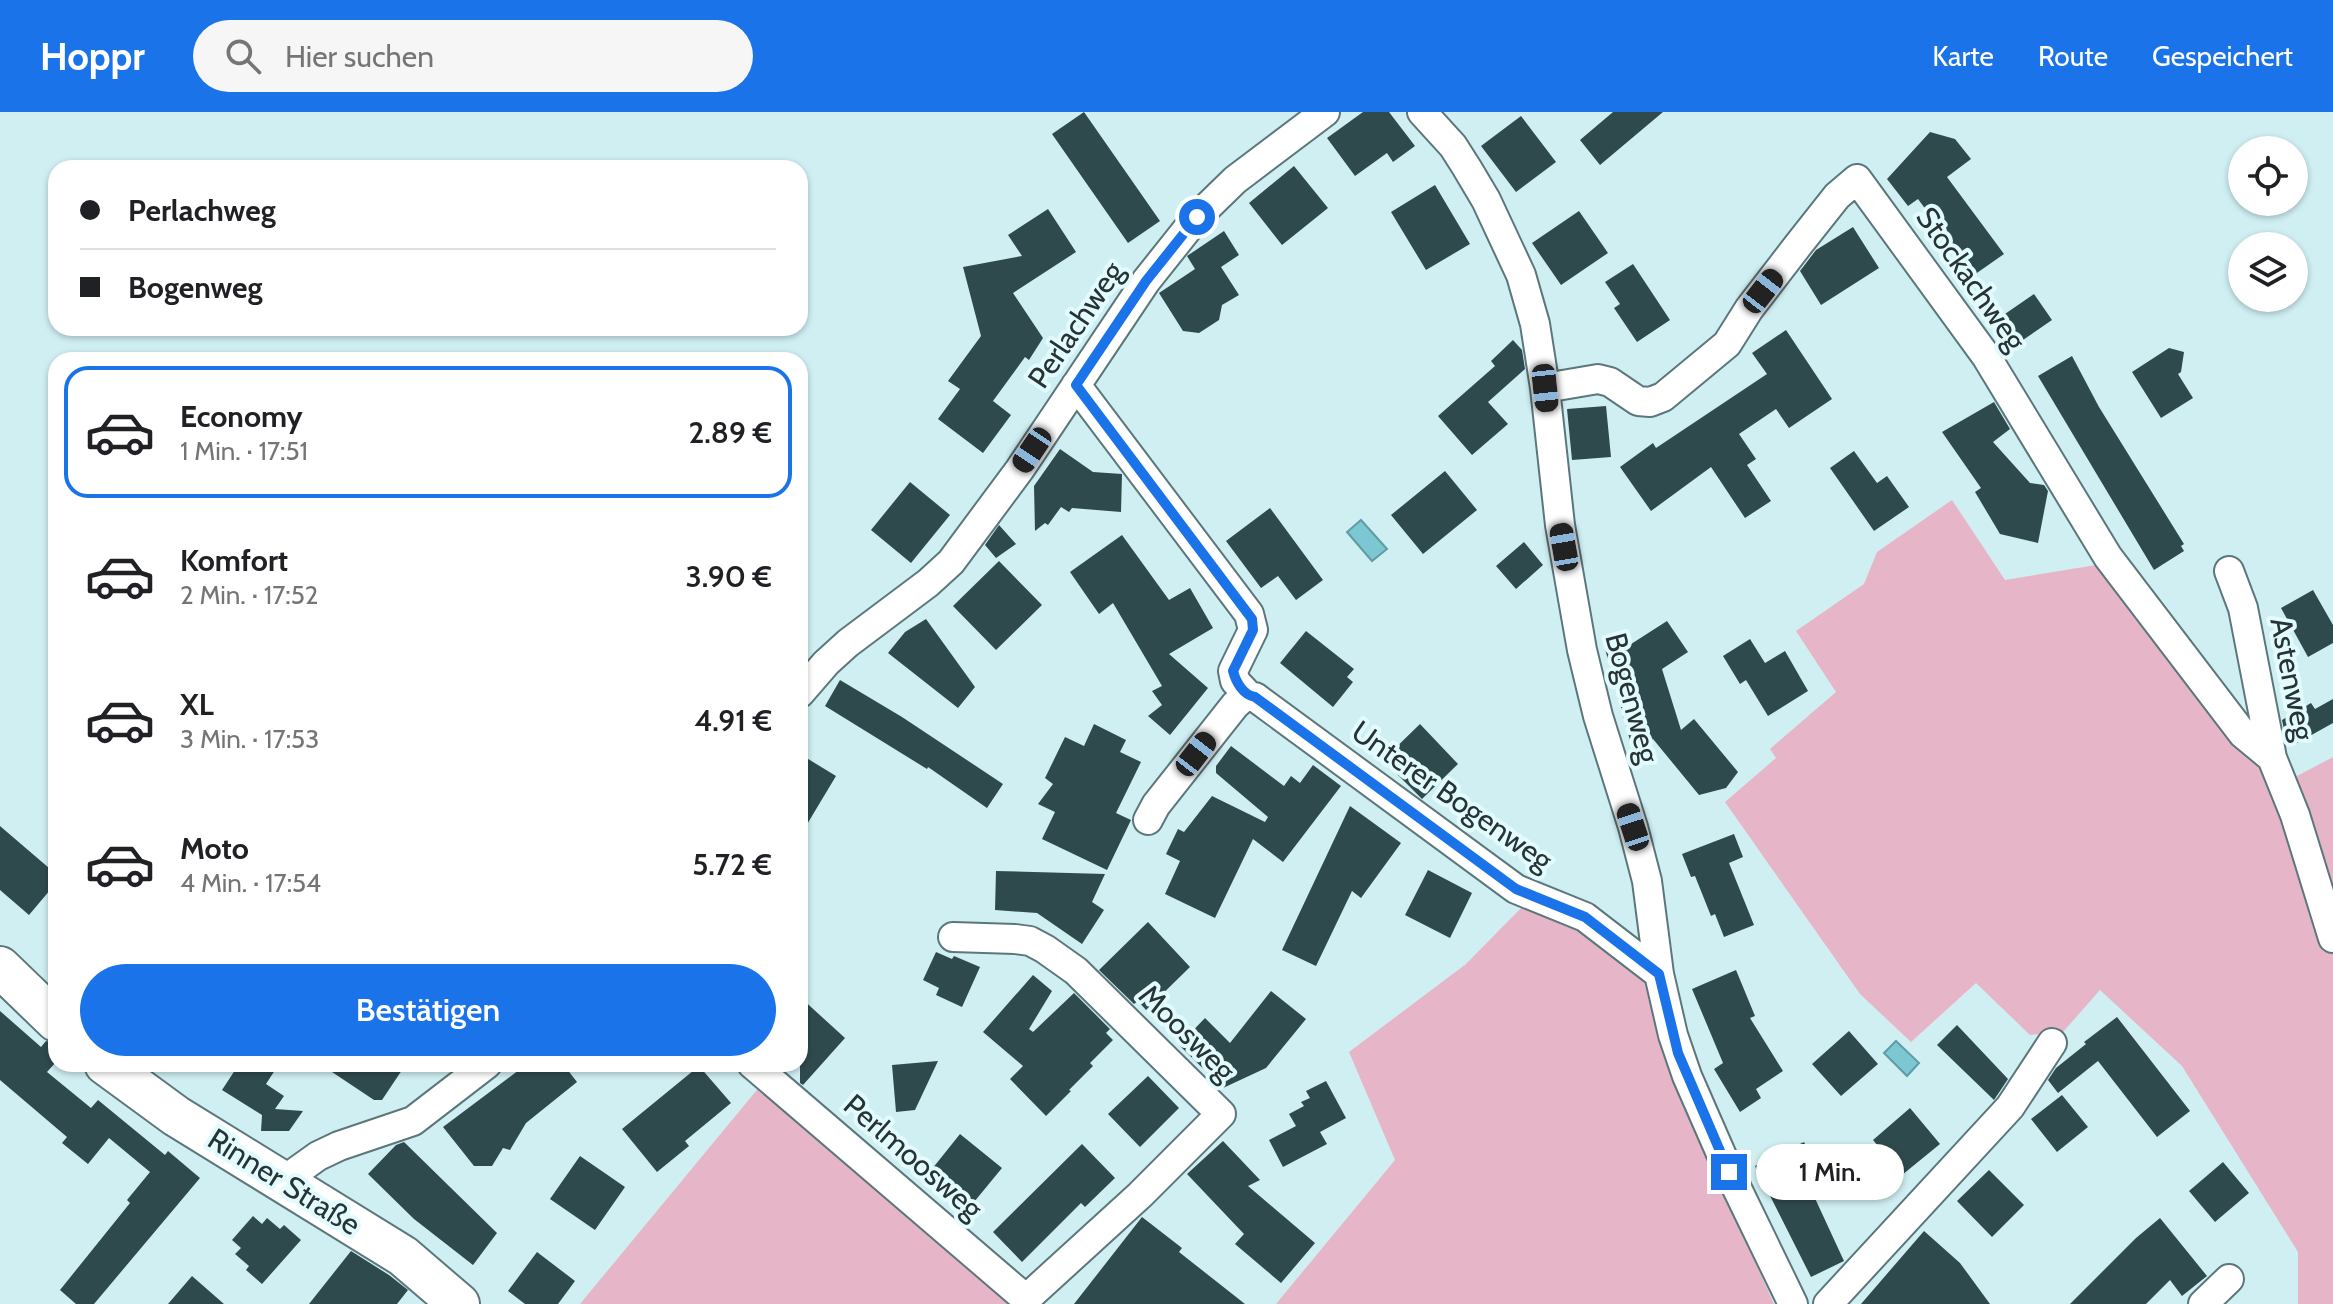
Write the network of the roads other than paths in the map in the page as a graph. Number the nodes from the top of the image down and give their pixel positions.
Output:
1 (1325, 112) edge
2 (1422, 112) edge
3 (1076, 385) junction
4 (1545, 388) junction
5 (2229, 571) dead end
6 (808, 683) edge
7 (1249, 696) junction
8 (2272, 758) junction
9 (1148, 820) dead end
10 (953, 937) dead end
11 (2333, 938) edge
12 (0, 967) edge
13 (1659, 974) junction
14 (48, 1013) edge
15 (2052, 1043) dead end
16 (116, 1072) edge
17 (477, 1072) edge
18 (761, 1072) edge
19 (283, 1181) junction
20 (2229, 1279) dead end
21 (1026, 1301) edge
22 (459, 1304) edge
23 (1793, 1304) edge
24 (1828, 1304) edge
25 (2203, 1304) edge

1 - 3 street, Perlachweg
2 - 4 street, Bogenweg
3 - 6 street, Perlachweg
3 - 7 street
4 - 8 street, Stockachweg
4 - 13 street, Bogenweg
5 - 8 street, Astenweg
7 - 9 street
7 - 13 street, Unterer Bogenweg
8 - 11 street, Astenweg
10 - 21 street, Moosweg
12 - 14 main road
13 - 23 street, Bogenweg
15 - 24 street
16 - 19 main road, Rinner Straße
17 - 19 street
18 - 21 street, Perlmoosweg
19 - 22 main road, Rinner Straße
20 - 25 street

